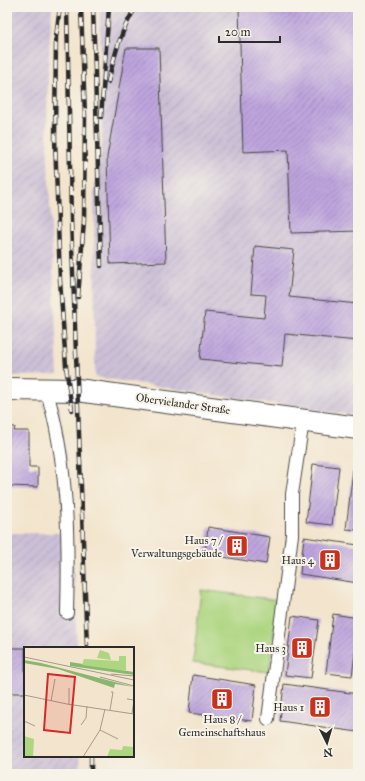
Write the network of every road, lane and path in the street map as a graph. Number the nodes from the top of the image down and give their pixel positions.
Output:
1 (7, 388) edge
2 (46, 389) junction
3 (303, 420) junction
4 (358, 428) edge
5 (67, 613) dead end
6 (268, 719) dead end

1 - 2 street, Obervielander Straße
2 - 3 street, Obervielander Straße
2 - 5 lane
3 - 4 street, Obervielander Straße
3 - 6 lane

